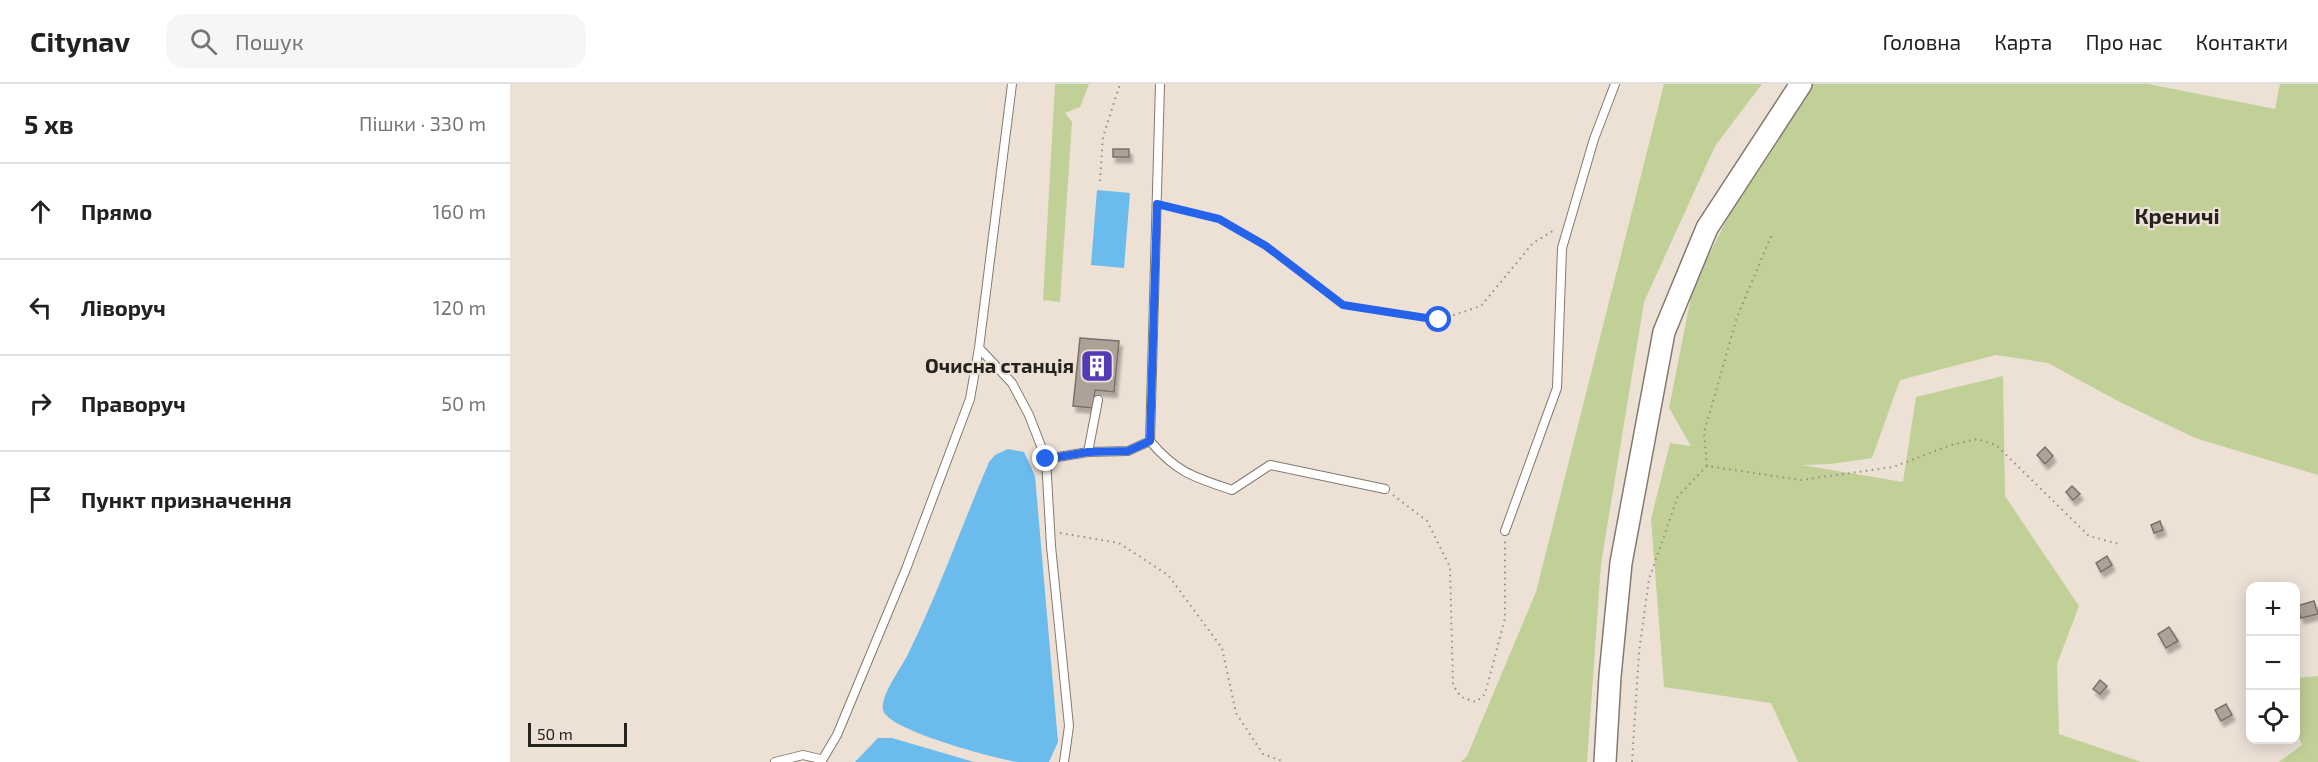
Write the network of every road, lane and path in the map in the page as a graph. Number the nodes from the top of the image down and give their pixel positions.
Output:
1 (1012, 84) edge
2 (1120, 84) edge
3 (1160, 84) edge
4 (1615, 84) edge
5 (1802, 84) edge
6 (1100, 181) dead end
7 (1157, 204) junction
8 (1570, 221) junction
9 (1772, 234) dead end
10 (980, 348) junction
11 (1098, 400) dead end
12 (1150, 441) junction
13 (1088, 452) junction
14 (1046, 459) junction
15 (1707, 466) junction
16 (1385, 489) joint
17 (1050, 531) junction
18 (1505, 531) joint
19 (2118, 544) dead end
20 (821, 761) edge
21 (775, 762) edge
22 (1064, 762) edge
23 (1285, 762) edge
24 (1605, 762) edge
25 (1632, 762) edge

1 - 10 lane
2 - 6 path
3 - 7 lane
4 - 8 lane
5 - 24 main road
7 - 8 path
7 - 12 lane
8 - 18 lane
9 - 15 path
10 - 14 lane
10 - 20 lane
11 - 13 lane
12 - 13 lane
12 - 16 lane
13 - 14 lane
14 - 17 lane
15 - 19 path
15 - 25 path
16 - 18 path
17 - 22 lane
17 - 23 path
20 - 21 lane

